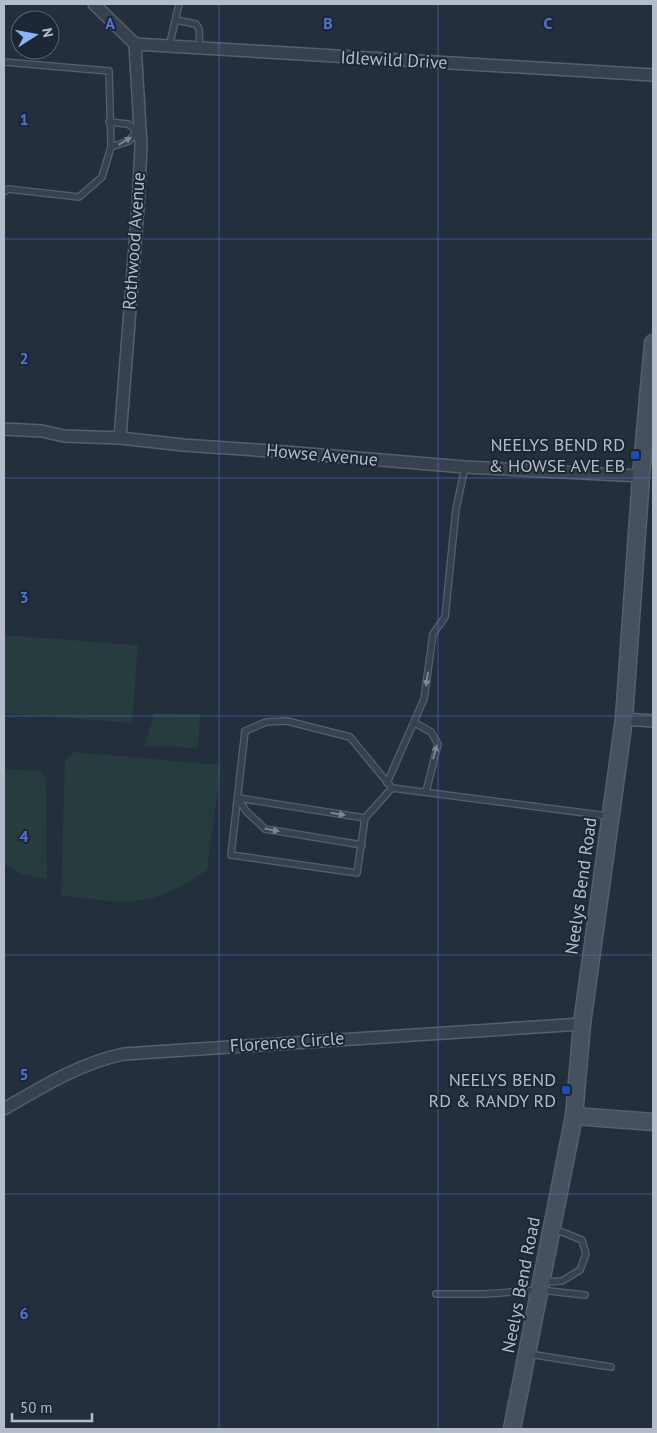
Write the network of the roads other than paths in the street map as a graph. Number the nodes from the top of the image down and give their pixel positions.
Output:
1 (94, 4) edge
2 (179, 4) edge
3 (176, 20) junction
4 (135, 44) junction
5 (169, 47) junction
6 (200, 49) junction
7 (4, 62) edge
8 (653, 75) edge
9 (109, 122) junction
10 (139, 130) junction
11 (111, 147) junction
12 (4, 192) edge
13 (653, 342) edge
14 (4, 429) edge
15 (120, 438) junction
16 (465, 467) junction
17 (641, 476) junction
18 (624, 719) junction
19 (653, 721) edge
20 (414, 722) junction
21 (390, 786) junction
22 (426, 792) junction
23 (238, 798) junction
24 (610, 816) junction
25 (365, 818) junction
26 (362, 845) junction
27 (582, 1024) junction
28 (4, 1109) edge
29 (574, 1116) junction
30 (653, 1122) edge
31 (552, 1228) junction
32 (541, 1286) junction
33 (436, 1294) dead end
34 (585, 1295) dead end
35 (527, 1354) junction
36 (611, 1366) dead end
37 (512, 1429) edge

1 - 4 street
2 - 3 lane
3 - 5 lane
3 - 6 lane
4 - 5 street, Idlewild Drive
4 - 10 street, Rothwood Avenue
5 - 6 street, Idlewild Drive
6 - 8 street, Idlewild Drive
7 - 9 lane
9 - 10 lane
9 - 11 lane
11 -> 10 lane
10 - 15 street, Rothwood Avenue
11 - 12 lane
13 - 17 main road, Neelys Bend Road
14 - 15 street, Howse Avenue
15 - 16 street, Howse Avenue
16 - 17 street, Howse Avenue
16 -> 20 lane
17 - 18 main road, Neelys Bend Road
18 - 19 street
18 - 24 main road, Neelys Bend Road
20 - 21 lane
22 -> 20 lane
21 - 22 lane
21 - 23 lane
21 - 25 lane
22 - 24 lane
23 -> 25 lane
23 -> 26 lane
23 - 26 lane
24 - 27 main road, Neelys Bend Road
25 - 26 lane
27 - 28 street, Florence Circle
27 - 29 main road, Neelys Bend Road
29 - 30 main road
29 - 31 main road, Neelys Bend Road
31 - 32 main road, Neelys Bend Road
31 - 32 lane
32 - 33 lane
32 - 34 lane
32 - 35 main road, Neelys Bend Road
35 - 36 lane
35 - 37 main road, Neelys Bend Road

